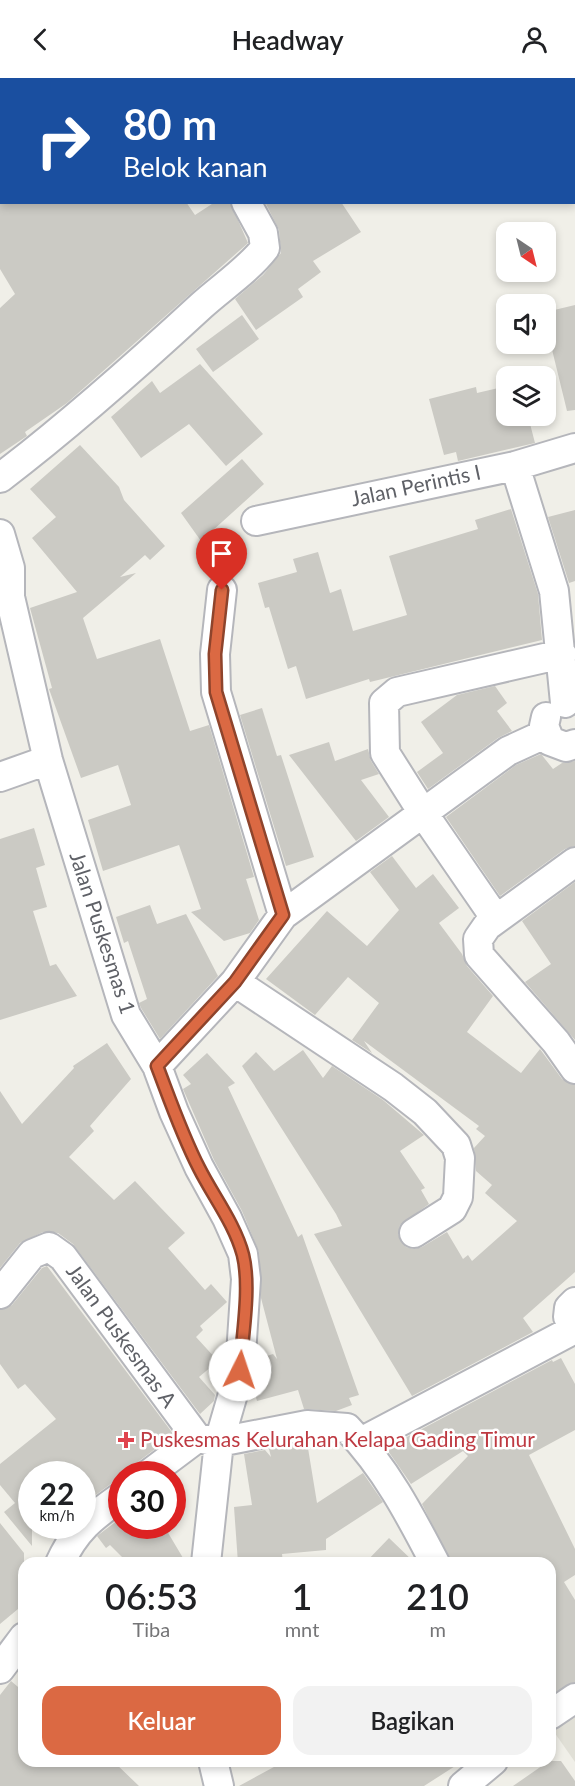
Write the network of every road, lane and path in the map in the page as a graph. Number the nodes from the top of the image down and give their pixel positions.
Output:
1 (247, 204) edge
2 (575, 448) edge
3 (514, 466) junction
4 (0, 478) edge
5 (256, 521) dead end
6 (0, 534) edge
7 (222, 590) dead end
8 (562, 654) junction
9 (570, 704) edge
10 (545, 734) junction
11 (575, 744) edge
12 (48, 760) junction
13 (0, 777) edge
14 (423, 813) junction
15 (575, 862) edge
16 (283, 915) junction
17 (496, 919) junction
18 (235, 982) junction
19 (566, 1036) edge
20 (157, 1066) junction
21 (575, 1069) edge
22 (414, 1233) dead end
23 (0, 1294) edge
24 (575, 1302) edge
25 (575, 1328) edge
26 (208, 1440) junction
27 (361, 1442) junction
28 (172, 1461) edge
29 (108, 1506) edge
30 (63, 1557) edge
31 (206, 1557) edge
32 (432, 1557) edge
33 (18, 1645) edge
34 (0, 1669) edge
35 (575, 1698) edge
36 (556, 1711) edge
37 (214, 1767) edge
38 (487, 1767) edge
39 (470, 1784) edge
40 (219, 1786) edge

1 - 4 street
2 - 3 street, Jalan Perintis I
3 - 5 street, Jalan Perintis I
3 - 8 street
6 - 12 street, Jalan Puskesmas 1
7 - 16 street
8 - 9 street
8 - 14 street
9 - 10 street
10 - 11 street
10 - 14 street
12 - 13 street
12 - 20 street, Jalan Puskesmas 1
14 - 16 street
14 - 17 street
15 - 17 street
16 - 18 street
17 - 19 street
18 - 20 street
18 - 22 street
19 - 21 street
20 - 26 street, Jalan Puskesmas 1
23 - 26 street, Jalan Puskesmas A
24 - 25 street
25 - 27 street
26 - 27 street
26 - 28 street
26 - 31 street, Jalan Puskesmas 1
27 - 32 street
29 - 30 street
33 - 34 street
35 - 36 street
37 - 40 street
38 - 39 street

